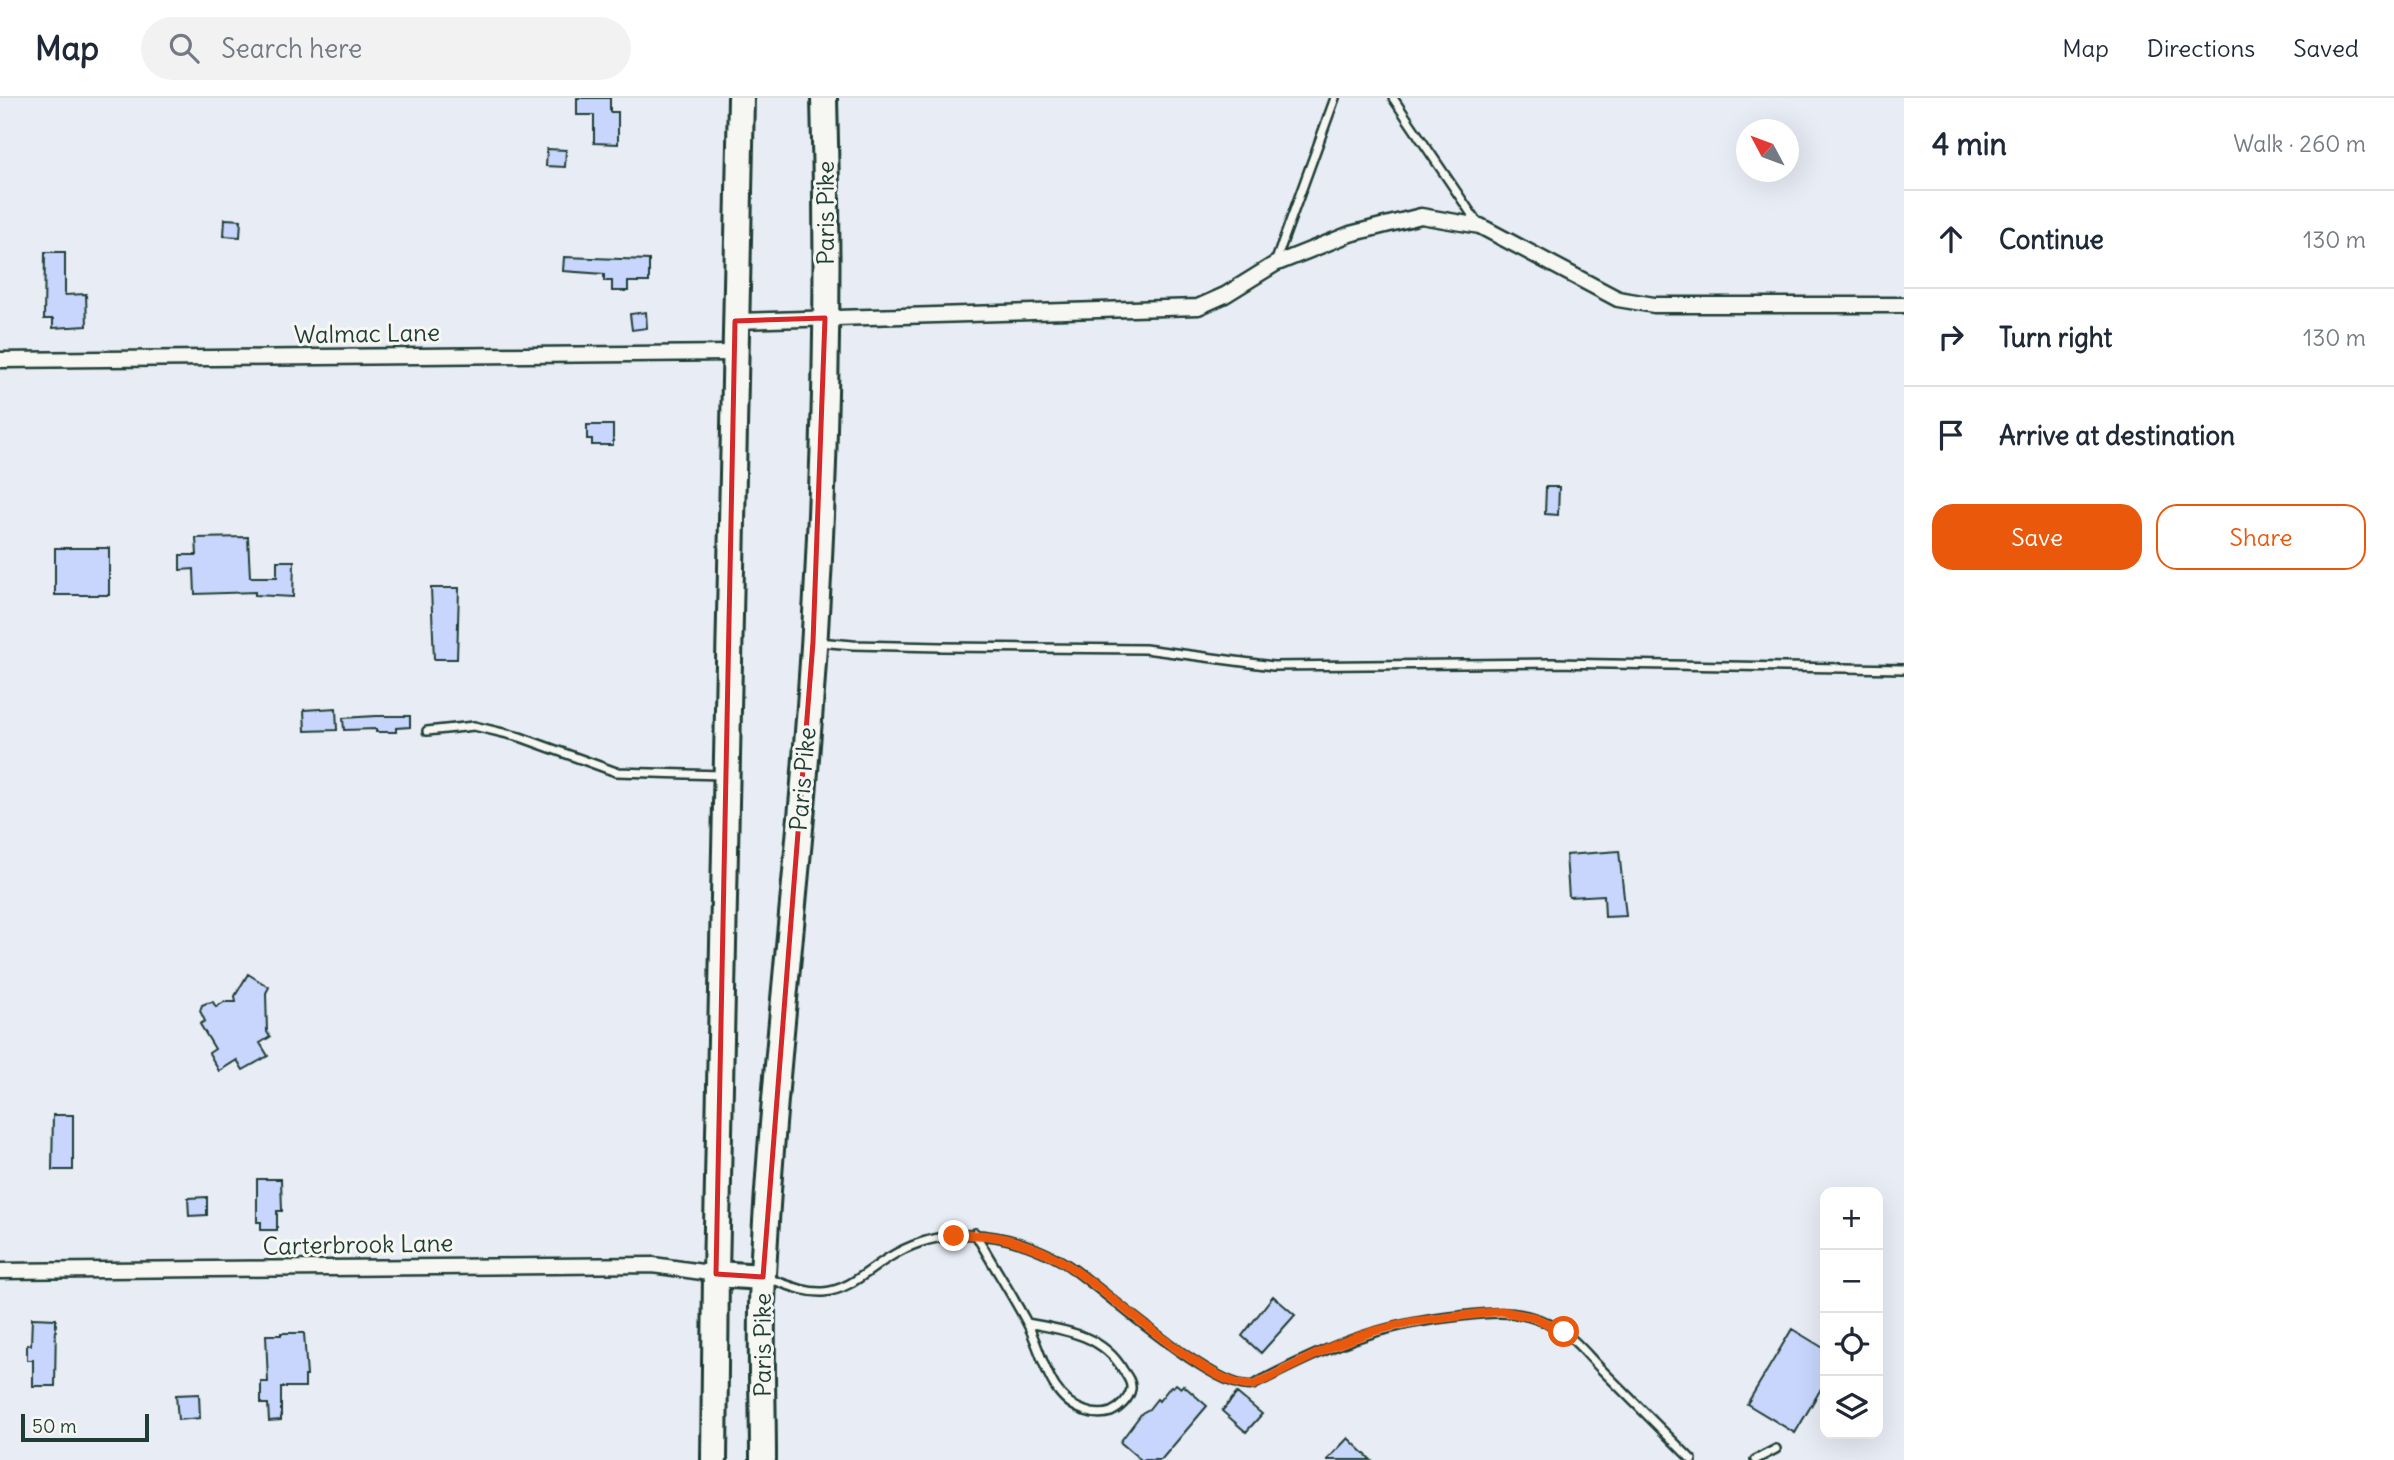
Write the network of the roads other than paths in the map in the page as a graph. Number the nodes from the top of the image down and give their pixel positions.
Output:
1 (741, 98) edge
2 (824, 98) edge
3 (1335, 98) edge
4 (1393, 98) edge
5 (1480, 226) junction
6 (1275, 264) junction
7 (1904, 305) edge
8 (825, 318) junction
9 (735, 321) junction
10 (734, 353) junction
11 (0, 360) edge
12 (813, 642) junction
13 (1904, 669) edge
14 (427, 731) dead end
15 (726, 775) junction
16 (975, 1233) junction
17 (0, 1271) edge
18 (716, 1273) junction
19 (763, 1277) junction
20 (1027, 1322) junction
21 (1776, 1449) dead end
22 (714, 1460) edge
23 (762, 1460) edge
24 (1692, 1460) edge
25 (1755, 1460) edge

1 - 9 highway, Paris Pike
2 - 8 highway, Paris Pike
3 - 6 lane
4 - 5 lane
5 - 6 street
5 - 7 street
6 - 8 street
8 - 9 street
8 - 12 highway, Paris Pike
9 - 10 highway, Paris Pike
10 - 11 street, Walmac Lane
10 - 15 highway, Paris Pike
12 - 13 lane
12 - 19 highway, Paris Pike
14 - 15 lane
15 - 18 highway, Paris Pike
16 - 19 lane
16 - 20 lane
16 - 24 lane
17 - 18 street, Carterbrook Lane
18 - 19 highway
18 - 22 highway, Paris Pike
19 - 23 highway, Paris Pike
20 - 20 lane
21 - 25 lane

